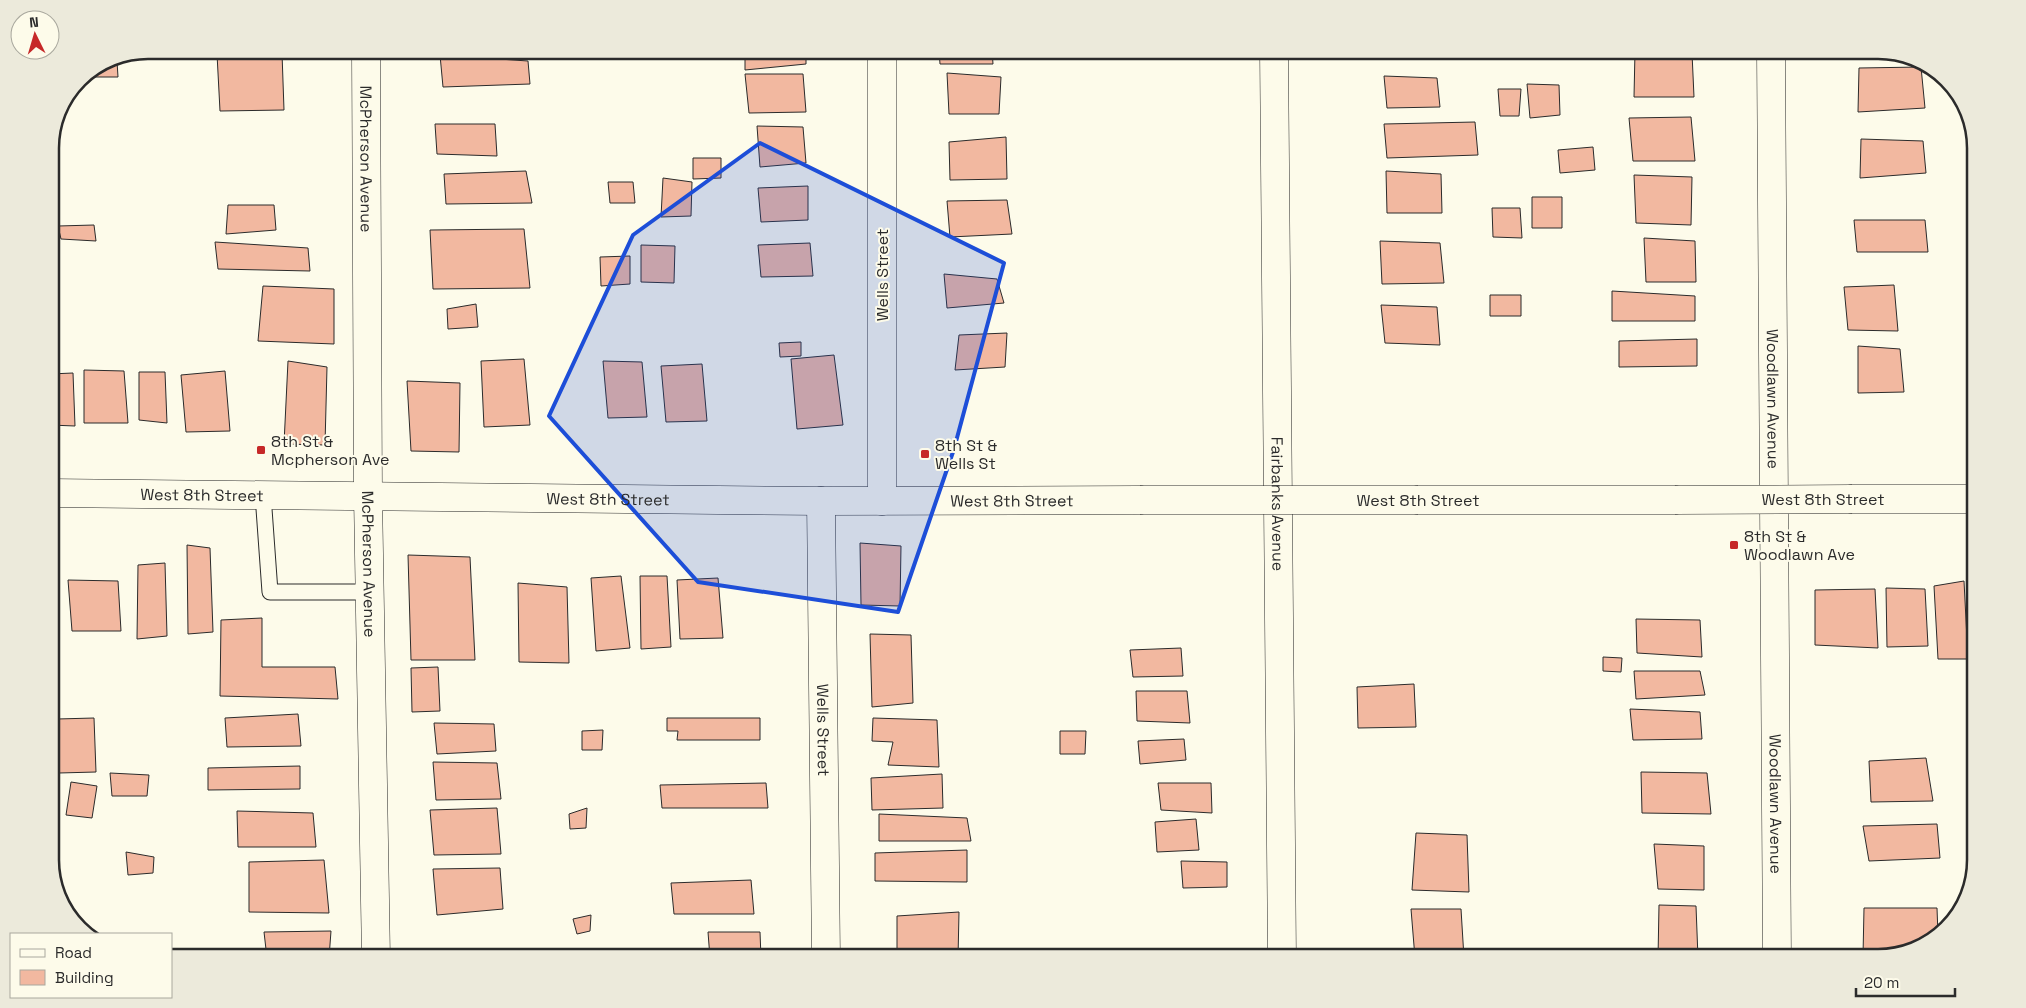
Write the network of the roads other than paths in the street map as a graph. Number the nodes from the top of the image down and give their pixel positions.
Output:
1 (366, 59) edge
2 (882, 59) edge
3 (1274, 59) edge
4 (1771, 59) edge
5 (59, 493) edge
6 (263, 495) junction
7 (368, 496) junction
8 (1967, 499) edge
9 (821, 501) junction
10 (882, 501) junction
11 (371, 592) junction
12 (376, 949) edge
13 (826, 949) edge
14 (1282, 949) edge
15 (1777, 949) edge

1 - 7 street, McPherson Avenue
2 - 10 street, Wells Street
3 - 14 street, Fairbanks Avenue
4 - 15 street, Woodlawn Avenue
5 - 6 street, West 8th Street
6 - 7 street, West 8th Street
6 - 11 lane
7 - 9 street, West 8th Street
7 - 11 street, McPherson Avenue
8 - 10 street, West 8th Street, bridge
9 - 10 street, West 8th Street
9 - 13 street, Wells Street
11 - 12 street, McPherson Avenue

